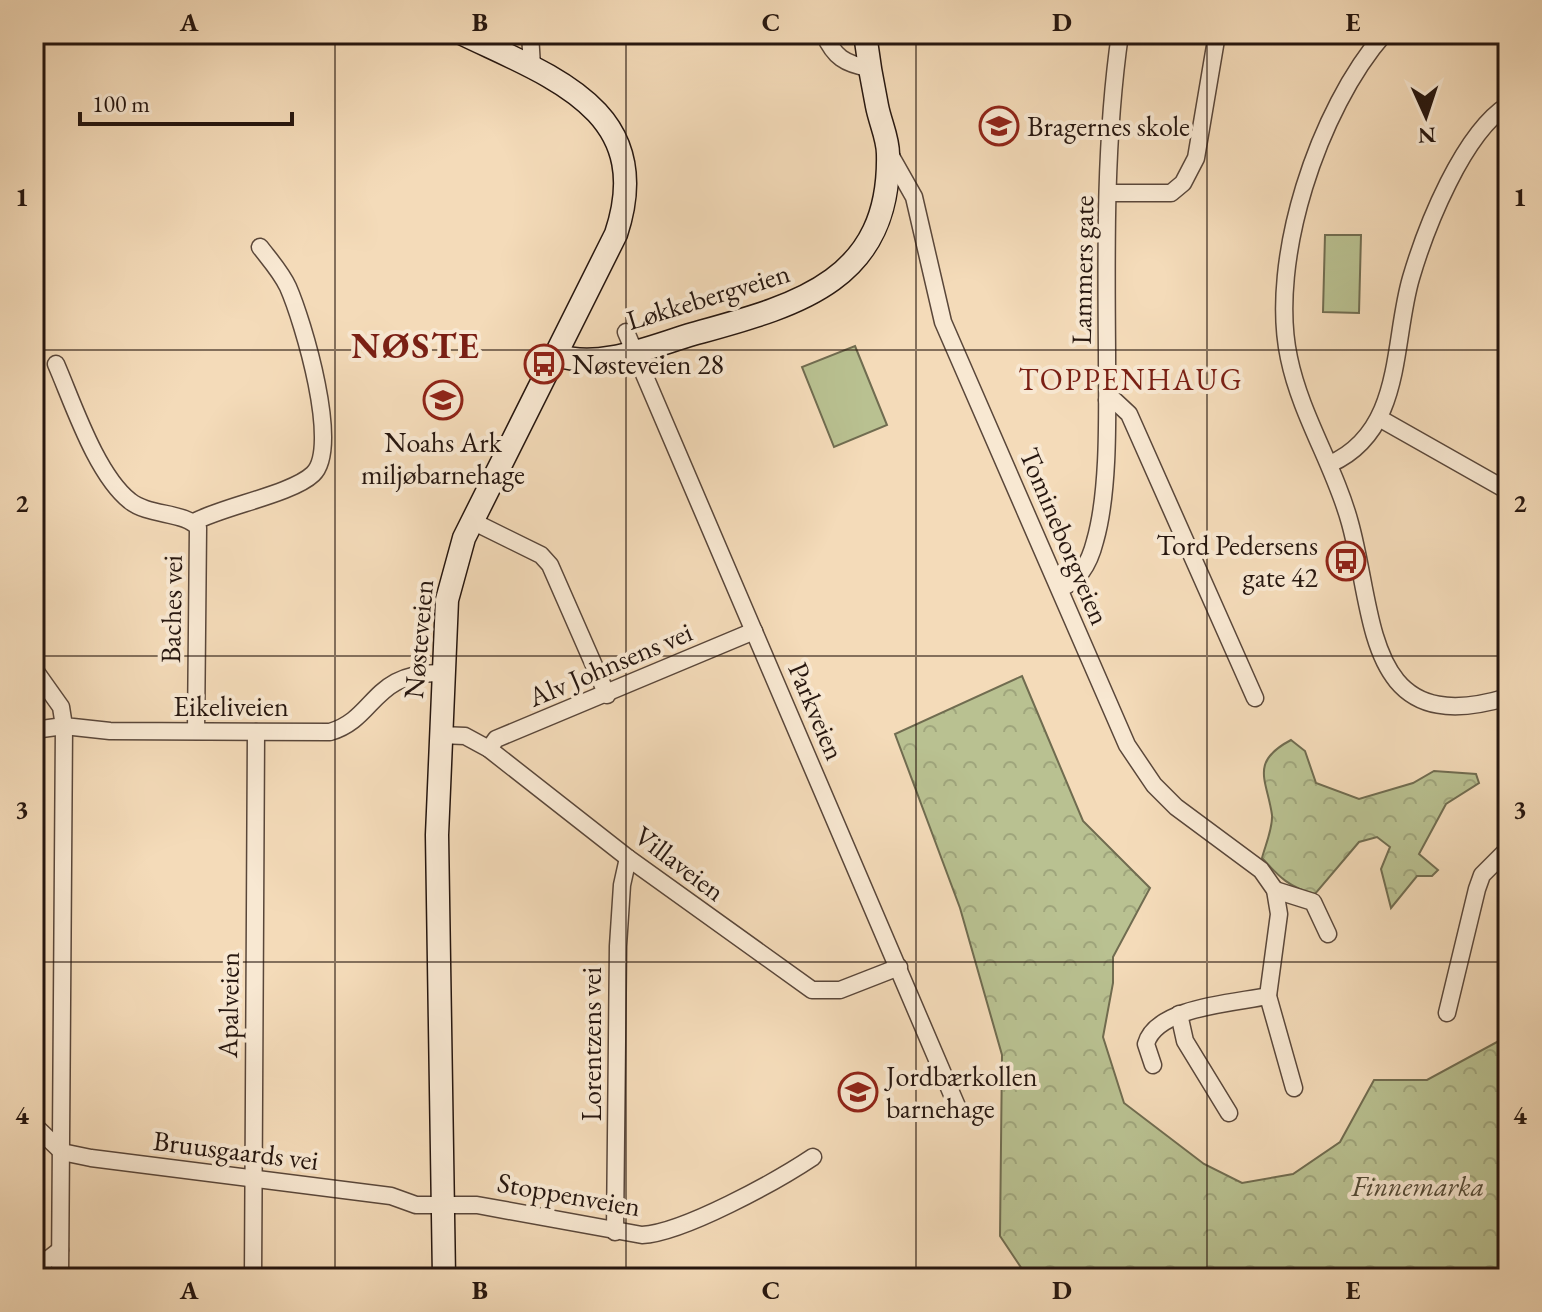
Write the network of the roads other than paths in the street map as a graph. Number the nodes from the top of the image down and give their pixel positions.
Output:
1 (463, 34) edge
2 (530, 34) edge
3 (824, 34) edge
4 (865, 34) edge
5 (1120, 34) edge
6 (1217, 34) edge
7 (1384, 34) edge
8 (532, 66) junction
9 (869, 68) junction
10 (1508, 105) edge
11 (888, 151) junction
12 (1109, 193) junction
13 (260, 247) dead end
14 (627, 345) junction
15 (561, 346) junction
16 (56, 364) dead end
17 (1107, 400) junction
18 (1379, 418) junction
19 (1330, 464) junction
20 (1508, 491) edge
21 (472, 521) junction
22 (194, 522) junction
23 (1061, 588) junction
24 (754, 631) junction
25 (34, 669) edge
26 (443, 673) junction
27 (607, 695) junction
28 (1508, 697) edge
29 (1255, 698) dead end
30 (64, 726) junction
31 (34, 730) edge
32 (196, 731) junction
33 (256, 732) junction
34 (440, 735) junction
35 (489, 749) junction
36 (1508, 849) edge
37 (628, 858) junction
38 (1275, 890) junction
39 (1328, 934) dead end
40 (899, 967) junction
41 (1268, 996) junction
42 (1447, 1013) dead end
43 (1179, 1014) junction
44 (1153, 1065) dead end
45 (1294, 1088) dead end
46 (959, 1111) dead end
47 (1229, 1113) dead end
48 (34, 1125) edge
49 (62, 1152) junction
50 (813, 1157) dead end
51 (252, 1178) junction
52 (442, 1205) junction
53 (615, 1232) junction
54 (60, 1250) junction
55 (34, 1270) edge
56 (60, 1278) edge
57 (253, 1278) edge
58 (444, 1278) edge

1 - 8 main road, Nøsteveien
2 - 8 street
3 - 9 street
4 - 9 main road, Løkkebergveien
5 - 12 street, Lammers gate
6 - 12 street
7 - 19 street
8 - 15 main road, Nøsteveien
9 - 11 main road, Løkkebergveien
10 - 18 street
11 - 14 main road, Løkkebergveien
11 - 23 street, Tomineborgveien
12 - 17 street, Lammers gate
13 - 22 street
14 - 15 main road, Løkkebergveien
14 - 24 street, Parkveien
15 - 21 main road, Nøsteveien
16 - 22 street, Baches vei
17 - 23 street, Lammers gate
17 - 29 street
18 - 19 street
18 - 20 street
19 - 28 street
21 - 26 main road, Nøsteveien
21 - 27 street
22 - 32 street, Baches vei
23 - 38 street, Tomineborgveien
24 - 27 street, Alv Johnsens vei
24 - 40 street, Parkveien
25 - 30 street
26 - 33 street, Eikeliveien
26 - 34 main road, Nøsteveien
27 - 35 street, Alv Johnsens vei
30 - 31 street, Eikeliveien
30 - 32 street, Eikeliveien
30 - 49 street
32 - 33 street, Eikeliveien
33 - 51 street, Apalveien
34 - 35 street, Villaveien
34 - 52 main road, Nøsteveien
35 - 37 street, Villaveien
36 - 42 street
37 - 40 street, Villaveien
37 - 53 street, Lorentzens vei
38 - 39 street
38 - 41 street
40 - 46 street, Parkveien
41 - 43 street
41 - 45 street
43 - 44 street
43 - 47 street
48 - 49 street
49 - 51 street, Bruusgaards vei
49 - 54 street
50 - 53 street, Stoppenveien
51 - 52 street, Bruusgaards vei
51 - 57 street, Apalveien
52 - 53 street, Stoppenveien
52 - 58 main road, Nøsteveien
54 - 55 street
54 - 56 street

